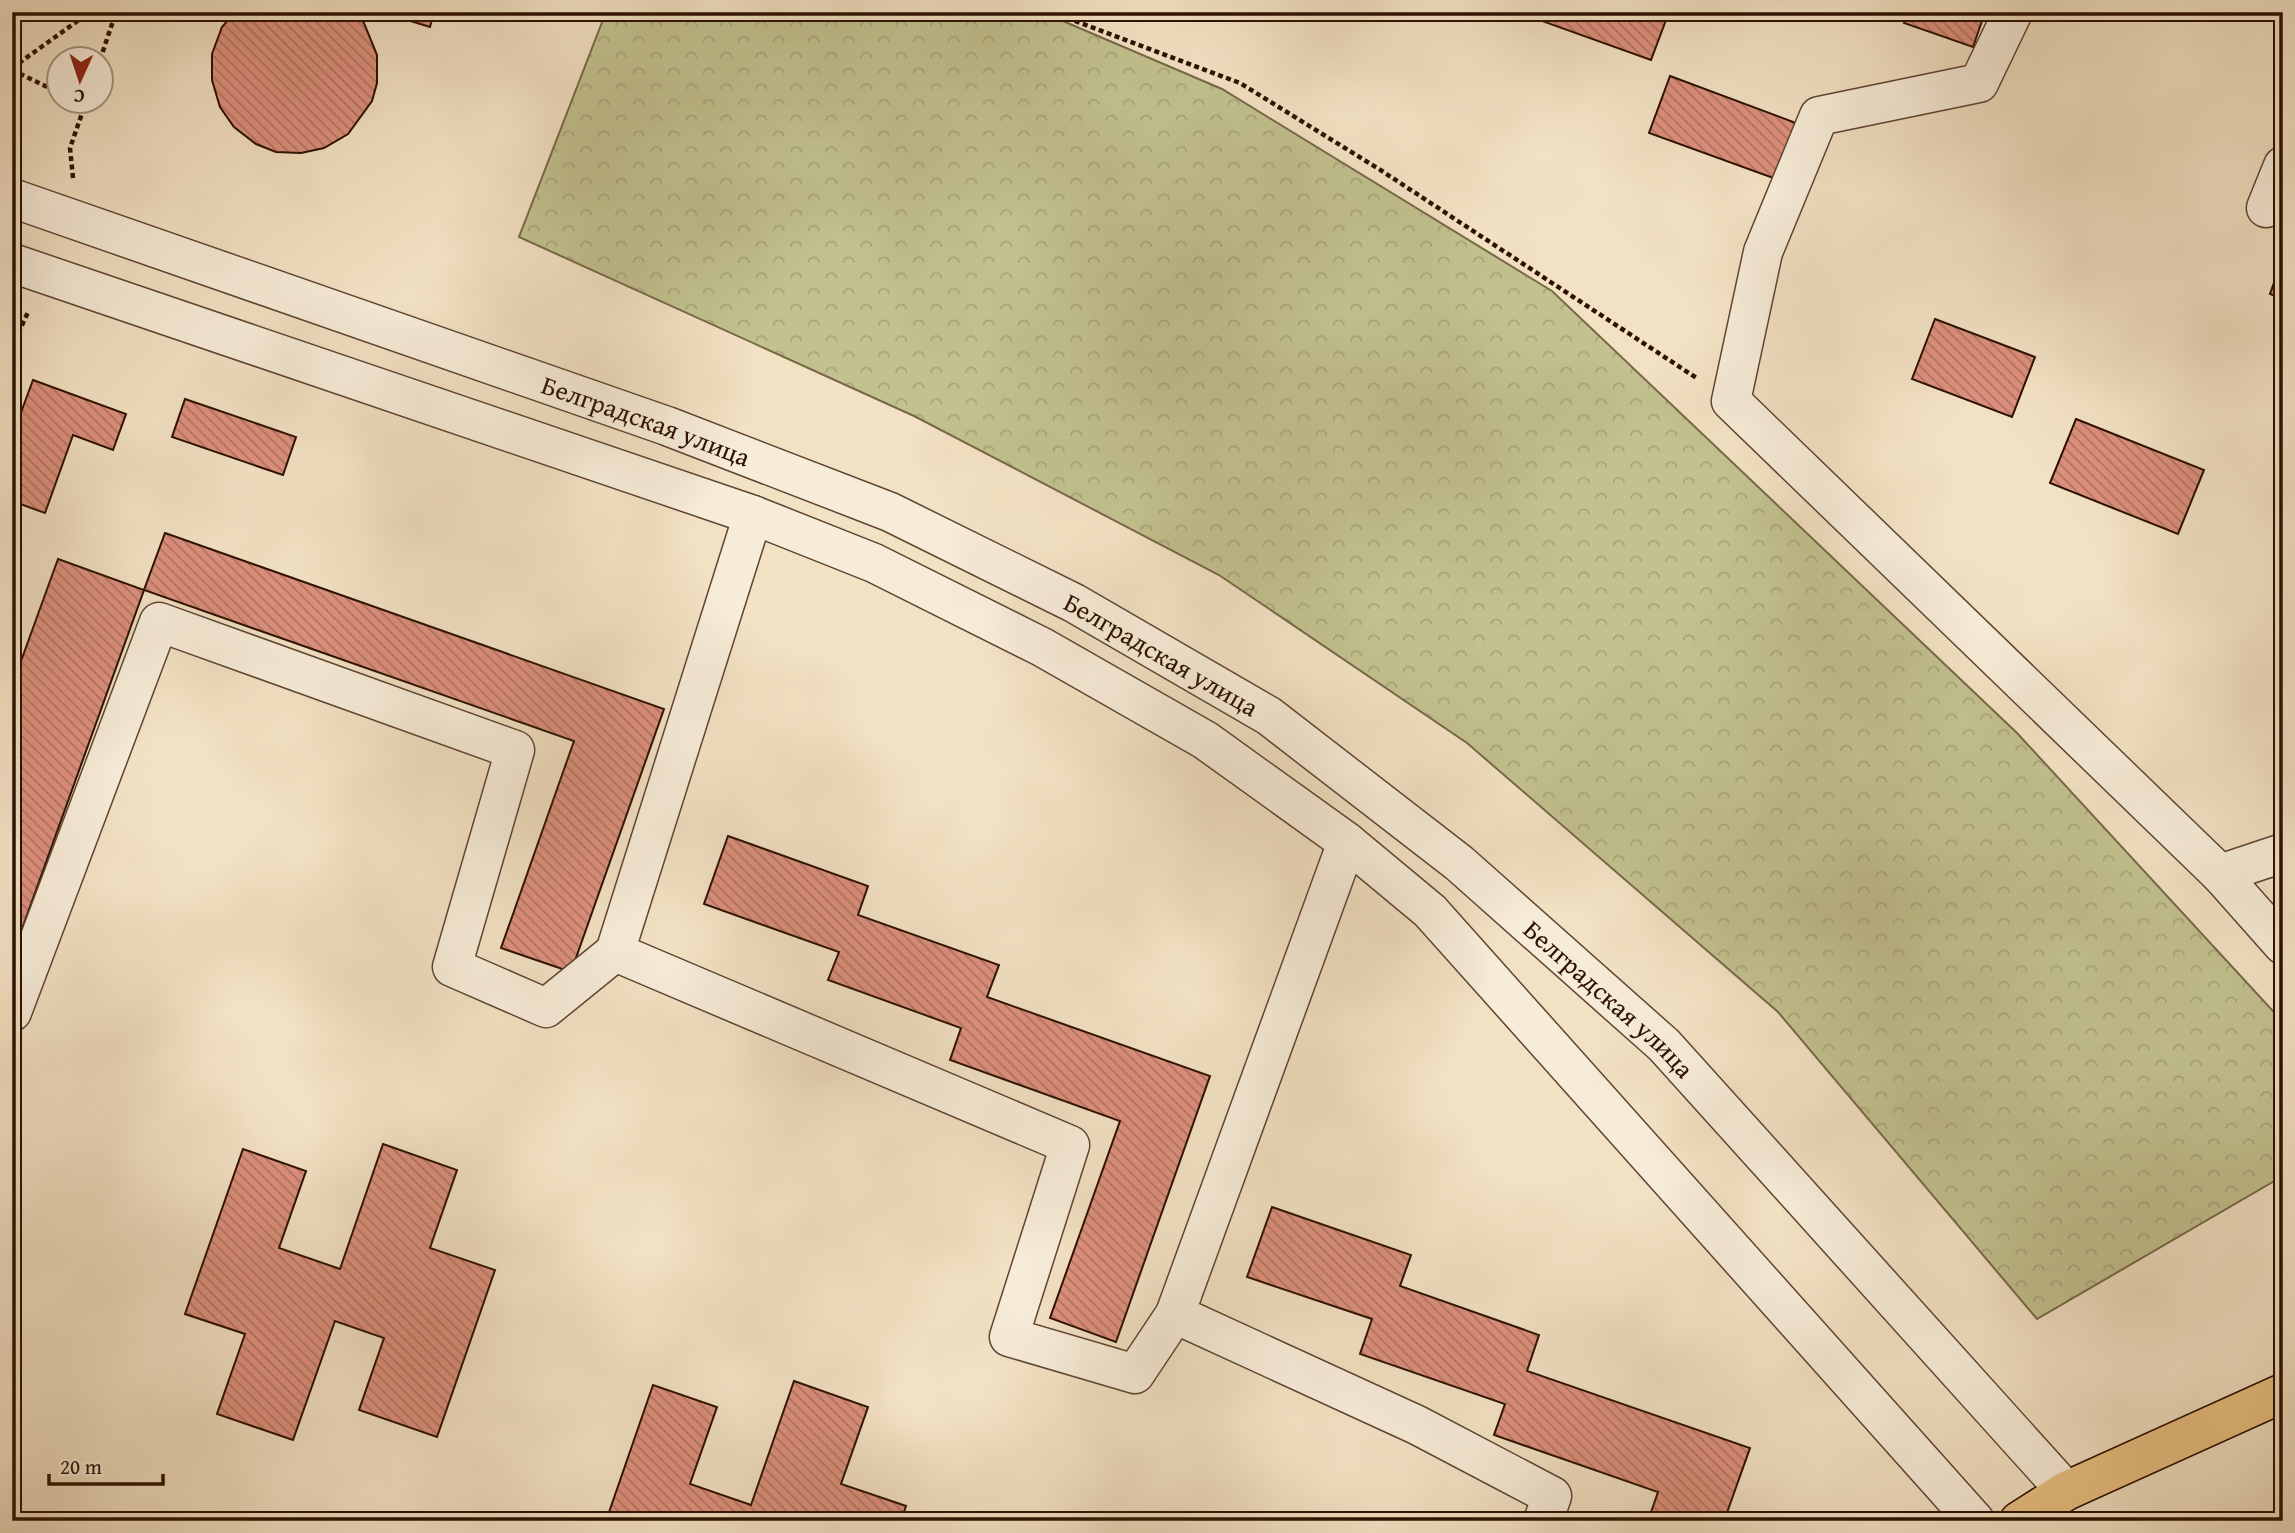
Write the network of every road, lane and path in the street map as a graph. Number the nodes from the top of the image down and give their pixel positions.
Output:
1 (90, 12) edge
2 (116, 12) edge
3 (1051, 12) edge
4 (2013, 12) edge
5 (105, 46) edge
6 (12, 69) edge
7 (46, 86) edge
8 (81, 116) edge
9 (2283, 166) edge
10 (73, 184) dead end
11 (12, 198) edge
12 (2266, 208) dead end
13 (12, 263) edge
14 (33, 303) dead end
15 (12, 338) edge
16 (1731, 401) junction
17 (753, 515) junction
18 (1347, 842) junction
19 (2283, 853) edge
20 (2220, 874) junction
21 (2283, 945) edge
22 (615, 952) junction
23 (12, 1012) edge
24 (1175, 1314) junction
25 (2283, 1393) edge
26 (2066, 1491) junction
27 (1543, 1521) edge
28 (1975, 1521) edge
29 (2020, 1521) edge

1 - 6 path
2 - 5 path
3 - 16 path
4 - 16 street
6 - 7 path
8 - 10 path
9 - 12 street
11 - 26 street, Белградская улица
13 - 17 street, Белградская улица
14 - 15 path
16 - 20 street
17 - 18 street, Белградская улица
17 - 22 street
18 - 24 street
18 - 28 street, Белградская улица
19 - 20 street
20 - 21 street
22 - 23 street
22 - 24 street
24 - 27 street
25 - 26 main road
26 - 29 main road

